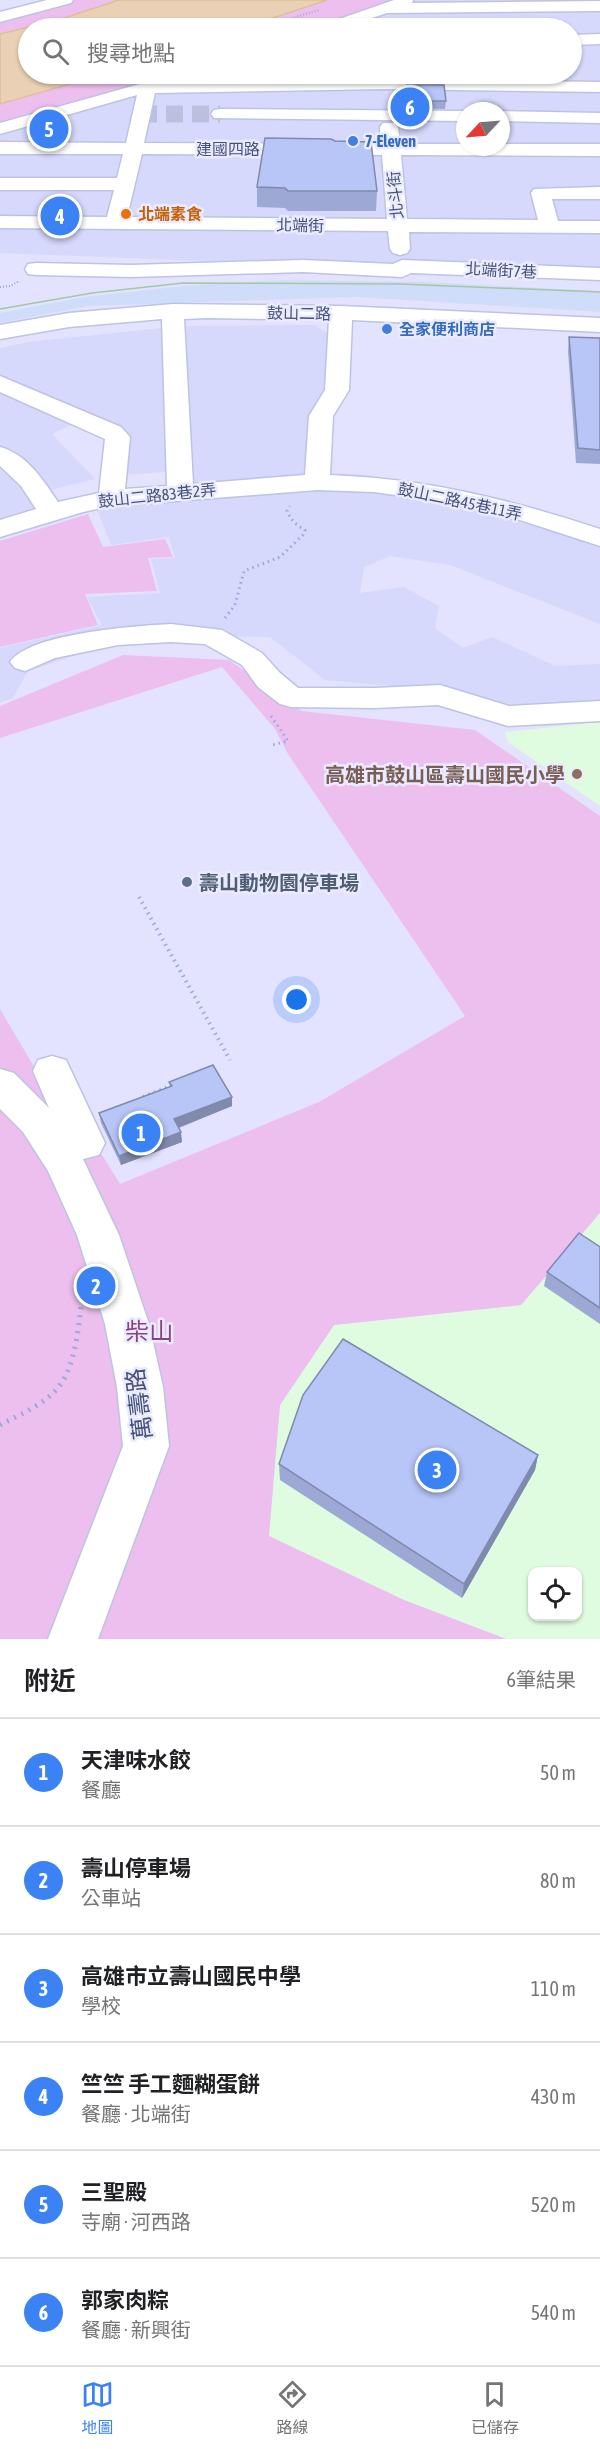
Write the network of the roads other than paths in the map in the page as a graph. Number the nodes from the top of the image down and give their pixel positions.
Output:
1 (64, 0) edge
2 (407, 0) edge
3 (600, 6) edge
4 (385, 8) junction
5 (0, 17) edge
6 (356, 18) edge
7 (600, 39) edge
8 (582, 40) edge
9 (161, 84) tunnel mouth
10 (253, 84) edge
11 (385, 84) edge
12 (519, 84) edge
13 (600, 87) edge
14 (148, 88) junction
15 (220, 114) tunnel mouth
16 (388, 115) junction
17 (456, 116) edge
18 (510, 117) edge
19 (600, 118) edge
20 (0, 129) edge
21 (0, 148) edge
22 (134, 149) junction
23 (391, 150) junction
24 (600, 150) edge
25 (0, 184) edge
26 (124, 184) junction
27 (600, 193) edge
28 (0, 222) edge
29 (115, 223) junction
30 (398, 226) junction
31 (550, 227) junction
32 (600, 227) edge
33 (402, 268) junction
34 (36, 269) dead end
35 (600, 274) edge
36 (173, 311) junction
37 (341, 313) junction
38 (405, 315) junction
39 (600, 325) edge
40 (0, 332) edge
41 (2, 386) edge
42 (0, 455) edge
43 (310, 482) junction
44 (180, 492) junction
45 (111, 498) junction
46 (52, 514) junction
47 (0, 530) edge
48 (600, 538) edge
49 (25, 662) dead end
50 (600, 711) edge
51 (52, 1071) dead end
52 (0, 1084) edge
53 (85, 1143) dead end
54 (73, 1639) edge

1 - 5 street
2 - 4 street
3 - 4 street
4 - 6 street
7 - 8 street
9 - 14 street
10 - 14 street
11 - 16 street, 北斗街
12 - 13 street
14 - 20 street
14 - 22 street
15 - 16 street, 建國四路
16 - 17 street, 建國四路
16 - 23 street, 北斗街
18 - 19 street
21 - 22 street, 建國四路
22 - 23 street, 建國四路
22 - 26 street
23 - 24 street, 建國四路
23 - 30 street, 北斗街
25 - 26 street
26 - 29 street
27 - 31 street
28 - 29 street, 北端街
29 - 30 street, 北端街
30 - 31 street, 北端街
30 - 33 street, 北斗街
31 - 32 street, 北端街
33 - 34 street, 北端街7巷
33 - 35 street, 北端街7巷
33 - 38 street, 北斗街
36 - 37 street, 鼓山二路
36 - 40 street, 鼓山二路
36 - 44 street
37 - 38 street, 鼓山二路
37 - 43 street
38 - 39 street, 鼓山二路
41 - 45 street
42 - 46 street
43 - 44 street, 鼓山二路83巷2弄
43 - 48 street, 鼓山二路45巷11弄
44 - 45 street, 鼓山二路83巷2弄
45 - 46 street, 鼓山二路83巷2弄
46 - 47 street, 鼓山二路83巷2弄
49 - 50 street
51 - 53 street
52 - 54 street, 萬壽路

